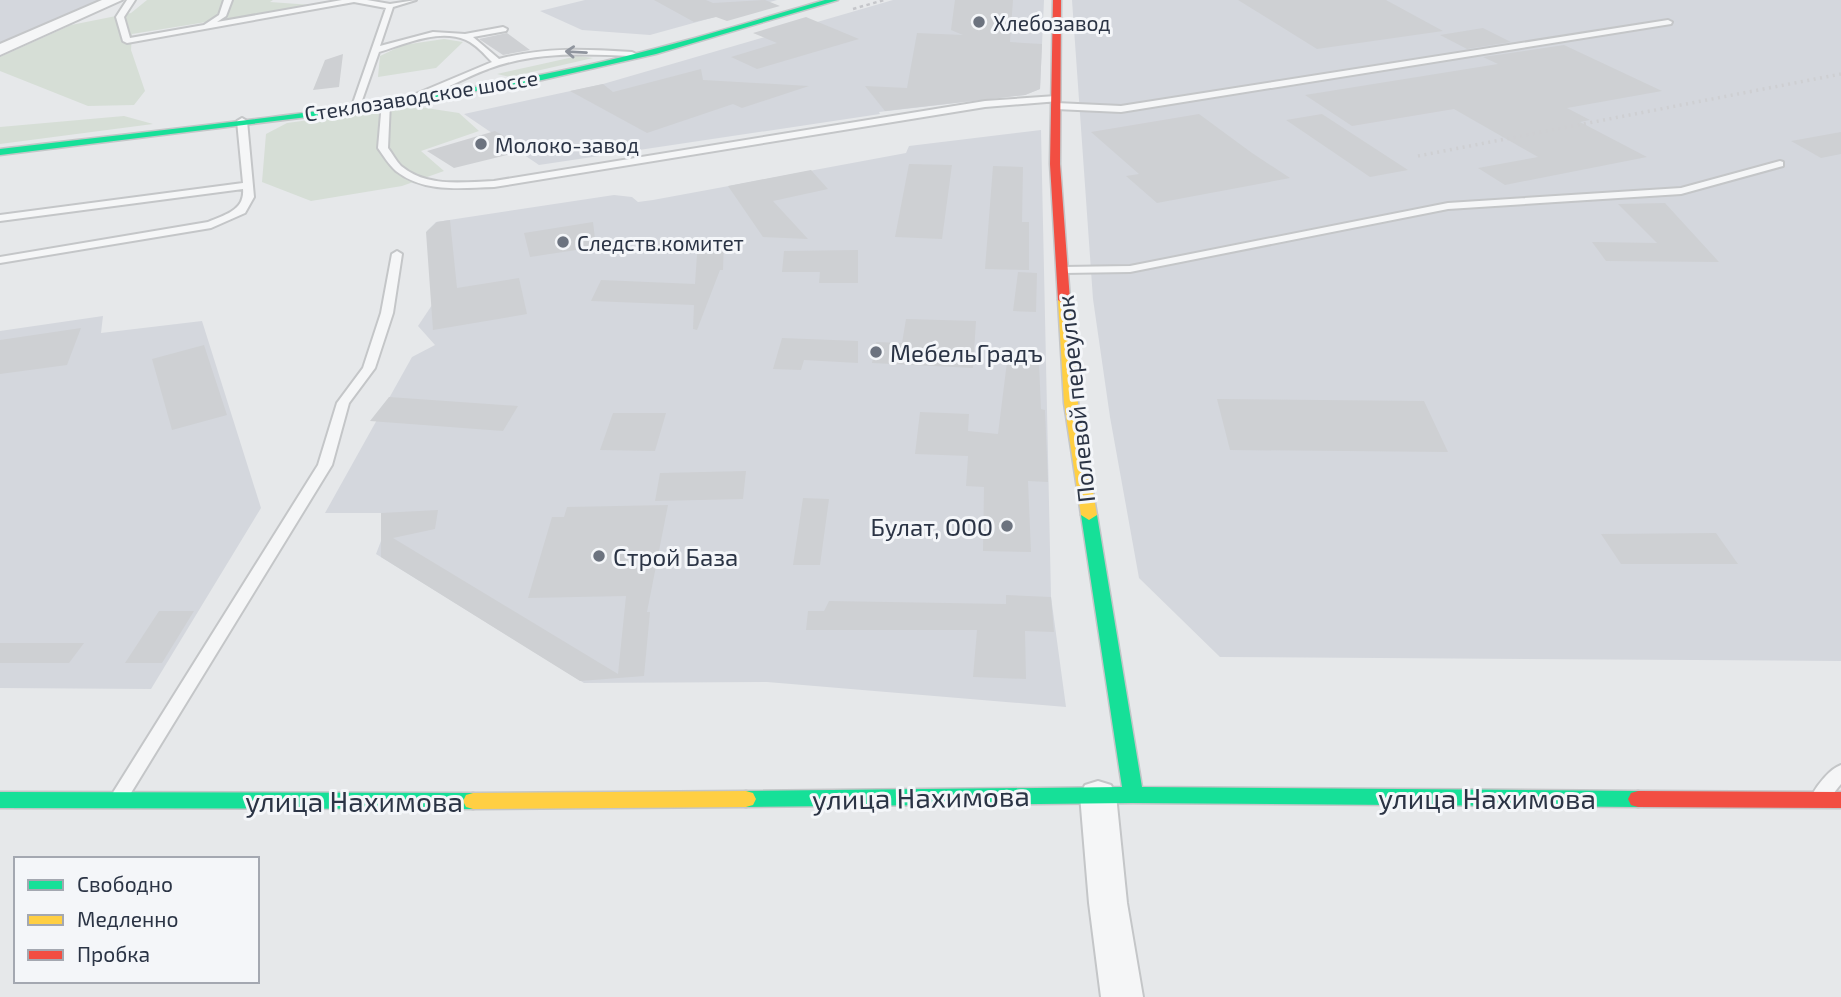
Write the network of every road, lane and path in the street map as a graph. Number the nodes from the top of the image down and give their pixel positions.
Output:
1 (115, 0) edge
2 (131, 0) edge
3 (228, 0) edge
4 (412, 0) edge
5 (834, 0) edge
6 (1057, 0) edge
7 (390, 6) junction
8 (1668, 22) dead end
9 (206, 27) junction
10 (503, 29) dead end
11 (464, 37) junction
12 (0, 50) edge
13 (375, 50) junction
14 (644, 55) junction
15 (498, 63) junction
16 (416, 97) junction
17 (386, 102) junction
18 (1056, 103) junction
19 (356, 106) junction
20 (242, 121) junction
21 (0, 152) edge
22 (1780, 164) dead end
23 (248, 185) junction
24 (0, 218) edge
25 (397, 254) dead end
26 (0, 260) edge
27 (1063, 270) junction
28 (1841, 772) edge
29 (1116, 795) junction
30 (0, 800) edge
31 (117, 800) junction
32 (1816, 800) junction
33 (1841, 800) edge
34 (1122, 997) edge

1 - 12 street
2 - 9 lane
3 - 9 lane
4 - 7 lane
5 - 14 main road, Стеклозаводское шоссе
6 - 18 main road, Полевой переулок
7 - 9 lane
7 - 13 lane
8 - 18 lane
10 - 11 lane
11 - 13 lane
11 - 15 lane
13 - 19 lane
14 -> 15 lane
14 - 16 main road, Стеклозаводское шоссе
15 - 16 lane
16 - 17 main road, Стеклозаводское шоссе
17 - 18 lane
17 - 19 main road, Стеклозаводское шоссе
18 - 27 main road, Полевой переулок
19 - 20 main road, Стеклозаводское шоссе
20 - 21 main road, Стеклозаводское шоссе
20 - 23 lane
22 - 27 lane
23 - 24 lane
23 - 26 lane
25 - 31 lane
27 - 29 main road, Полевой переулок
28 - 32 lane
29 - 31 main road, улица Нахимова
29 - 32 main road, улица Нахимова
29 - 34 street
30 - 31 main road, улица Нахимова
32 - 33 main road, улица Нахимова

